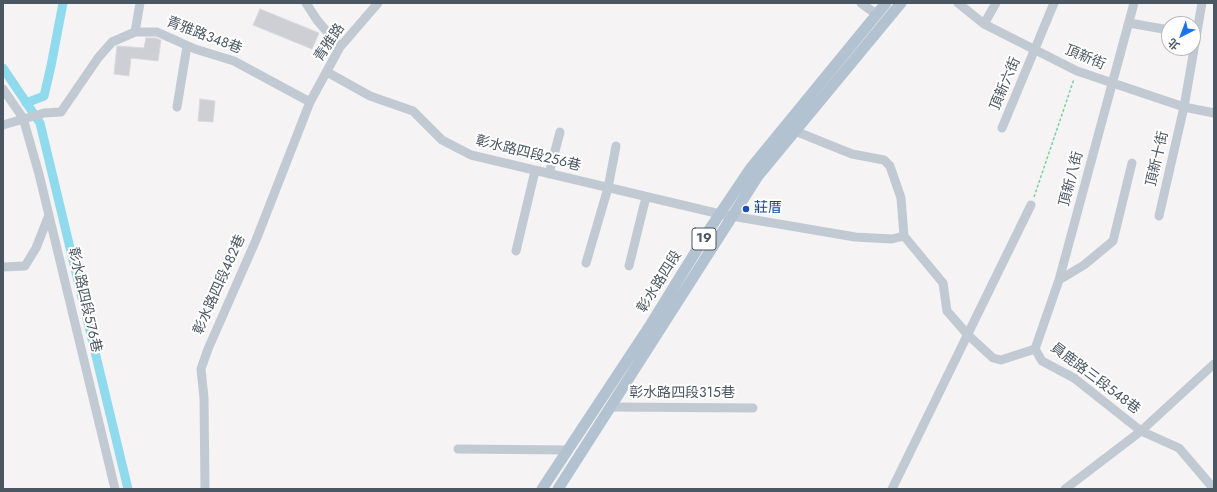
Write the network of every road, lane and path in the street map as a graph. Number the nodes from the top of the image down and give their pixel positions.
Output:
1 (140, 3) edge
2 (306, 3) edge
3 (378, 3) edge
4 (861, 3) edge
5 (886, 3) edge
6 (901, 3) edge
7 (958, 3) edge
8 (996, 3) edge
9 (1054, 3) edge
10 (1134, 3) edge
11 (1202, 3) edge
12 (876, 14) junction
13 (1199, 16) edge
14 (1129, 23) junction
15 (984, 24) junction
16 (1161, 29) edge
17 (135, 32) junction
18 (188, 46) junction
19 (340, 48) junction
20 (1036, 51) junction
21 (1192, 56) edge
22 (326, 72) junction
23 (1077, 72) junction
24 (1112, 84) junction
25 (3, 89) edge
26 (310, 102) junction
27 (177, 107) dead end
28 (1184, 107) junction
29 (1214, 113) edge
30 (23, 118) junction
31 (3, 125) edge
32 (1002, 128) dead end
33 (795, 131) junction
34 (560, 132) dead end
35 (616, 146) dead end
36 (1132, 163) dead end
37 (535, 171) junction
38 (550, 174) junction
39 (608, 188) junction
40 (646, 197) junction
41 (1030, 205) joint
42 (720, 214) junction
43 (49, 215) junction
44 (733, 215) junction
45 (1159, 216) dead end
46 (904, 236) junction
47 (516, 251) dead end
48 (586, 263) dead end
49 (629, 266) dead end
50 (3, 268) edge
51 (1059, 280) junction
52 (968, 335) junction
53 (1035, 349) junction
54 (1214, 364) edge
55 (611, 407) junction
56 (753, 408) dead end
57 (588, 420) junction
58 (598, 428) junction
59 (1141, 431) junction
60 (458, 449) dead end
61 (568, 450) junction
62 (1214, 488) edge
63 (115, 489) edge
64 (205, 489) edge
65 (542, 489) edge
66 (558, 489) edge
67 (892, 489) edge
68 (1064, 489) edge

1 - 17 street
2 - 19 street
3 - 19 street, 青雅路
4 - 12 street
5 - 12 main road, 彰水路四段 / 19
6 - 33 main road, 彰水路四段 / 19
7 - 15 street, 頂新街
8 - 15 street
9 - 20 street, 頂新六街
10 - 14 street, 頂新八街
11 - 13 street, 頂新十街
12 - 42 main road, 彰水路四段 / 19
14 - 16 street
14 - 24 street, 頂新八街
15 - 20 street, 頂新街
17 - 18 street, 青雅路348巷
17 - 30 street, 青雅路348巷
18 - 26 street, 青雅路348巷
18 - 27 street
19 - 22 street, 青雅路
20 - 23 street, 頂新街
20 - 32 street, 頂新六街
21 - 28 street, 頂新十街
22 - 26 street, 青雅路
22 - 37 street, 彰水路四段256巷
23 - 24 street, 頂新街
23 - 41 path
24 - 28 street, 頂新街
24 - 51 street, 頂新八街
25 - 30 street, 彰水路四段576巷
26 - 64 street, 彰水路四段482巷
28 - 29 street, 頂新街
28 - 45 street, 頂新十街
30 - 31 street
30 - 43 street, 彰水路四段576巷
33 - 44 main road, 彰水路四段 / 19
33 - 46 street
34 - 38 street
35 - 39 street
36 - 51 street
37 - 38 street, 彰水路四段256巷
37 - 47 street
38 - 39 street, 彰水路四段256巷
39 - 40 street, 彰水路四段256巷
39 - 48 street
40 - 42 street, 彰水路四段256巷
40 - 49 street
41 - 52 street
42 - 44 street, 彰水路四段256巷
42 - 57 main road, 彰水路四段 / 19
43 - 50 street
43 - 63 street, 彰水路四段576巷
44 - 46 street, 彰水路四段256巷
44 - 55 main road, 彰水路四段 / 19
46 - 52 street
51 - 53 street, 員鹿路三段548巷
52 - 53 street
52 - 67 street
53 - 59 street, 員鹿路三段548巷
54 - 59 street, 員鹿路三段548巷
55 - 56 street, 彰水路四段315巷
55 - 58 main road, 彰水路四段 / 19
57 - 58 main road
57 - 61 main road, 彰水路四段 / 19
58 - 66 main road, 彰水路四段 / 19
59 - 62 street
59 - 68 street, 員鹿路三段548巷
60 - 61 street
61 - 65 main road, 彰水路四段 / 19

